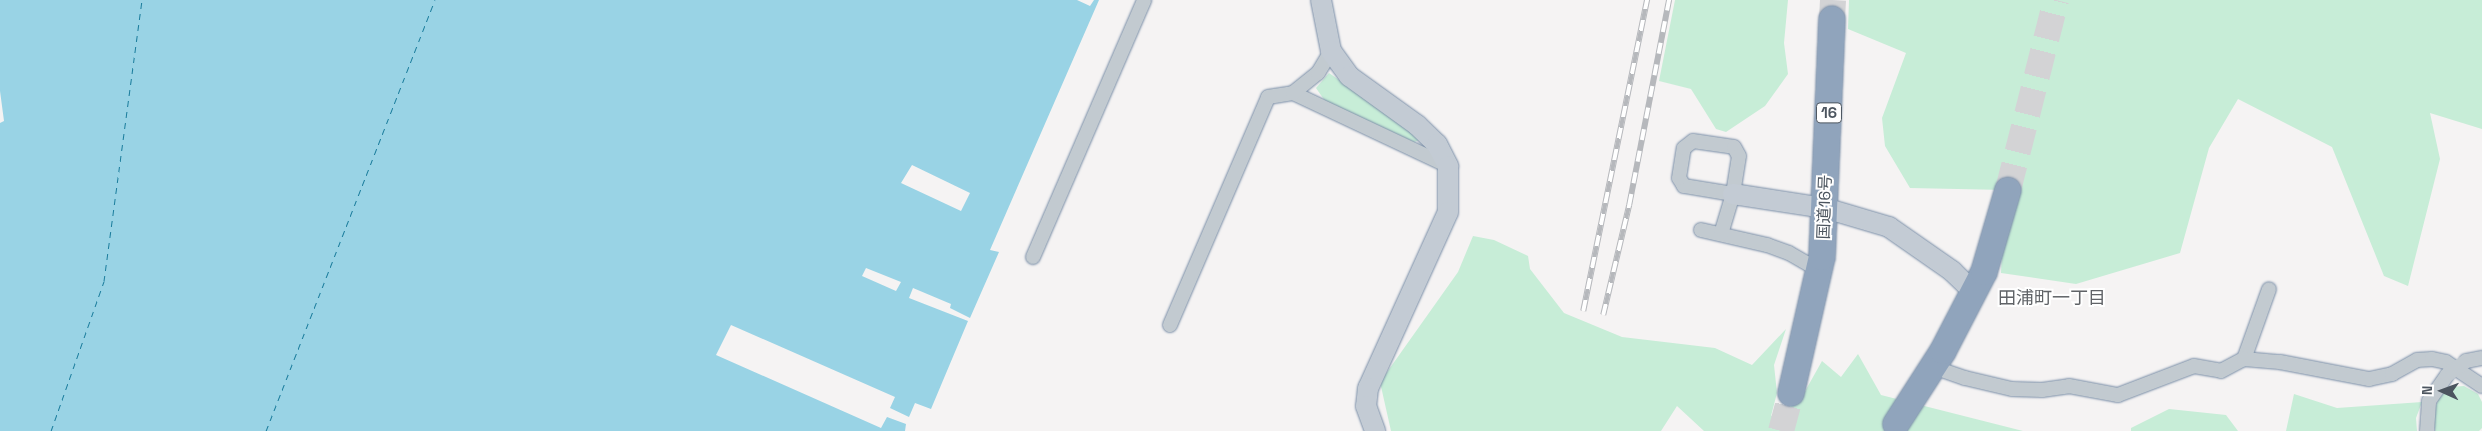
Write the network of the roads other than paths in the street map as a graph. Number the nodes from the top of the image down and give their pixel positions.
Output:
1 (1144, 0) edge
2 (1321, 0) edge
3 (1832, 19) tunnel mouth
4 (1331, 51) junction
5 (1293, 93) junction
6 (1448, 166) junction
7 (2008, 190) tunnel mouth
8 (1733, 194) junction
9 (1825, 208) junction
10 (1702, 230) dead end
11 (1721, 234) junction
12 (1033, 257) dead end
13 (1820, 271) junction
14 (2269, 288) dead end
15 (1974, 292) junction
16 (1170, 325) dead end
17 (2482, 358) edge
18 (2244, 359) junction
19 (1933, 366) junction
20 (2482, 386) edge
21 (1791, 392) tunnel mouth
22 (1896, 424) dead end
23 (1375, 431) edge
24 (2427, 431) edge

1 - 12 street
2 - 4 street
3 - 9 highway, 国道16号 / 16
4 - 5 street
4 - 6 street
5 - 6 street
5 - 16 street
6 - 23 street
7 - 15 highway
8 - 8 street
8 - 9 street
8 - 11 street
9 - 13 highway, 国道16号 / 16
9 - 15 street
10 - 11 street
11 - 13 street
13 - 21 highway, 国道16号 / 16
14 - 18 street
15 - 19 highway
17 - 24 street, bridge
18 - 19 street
18 - 20 street
19 - 22 highway

